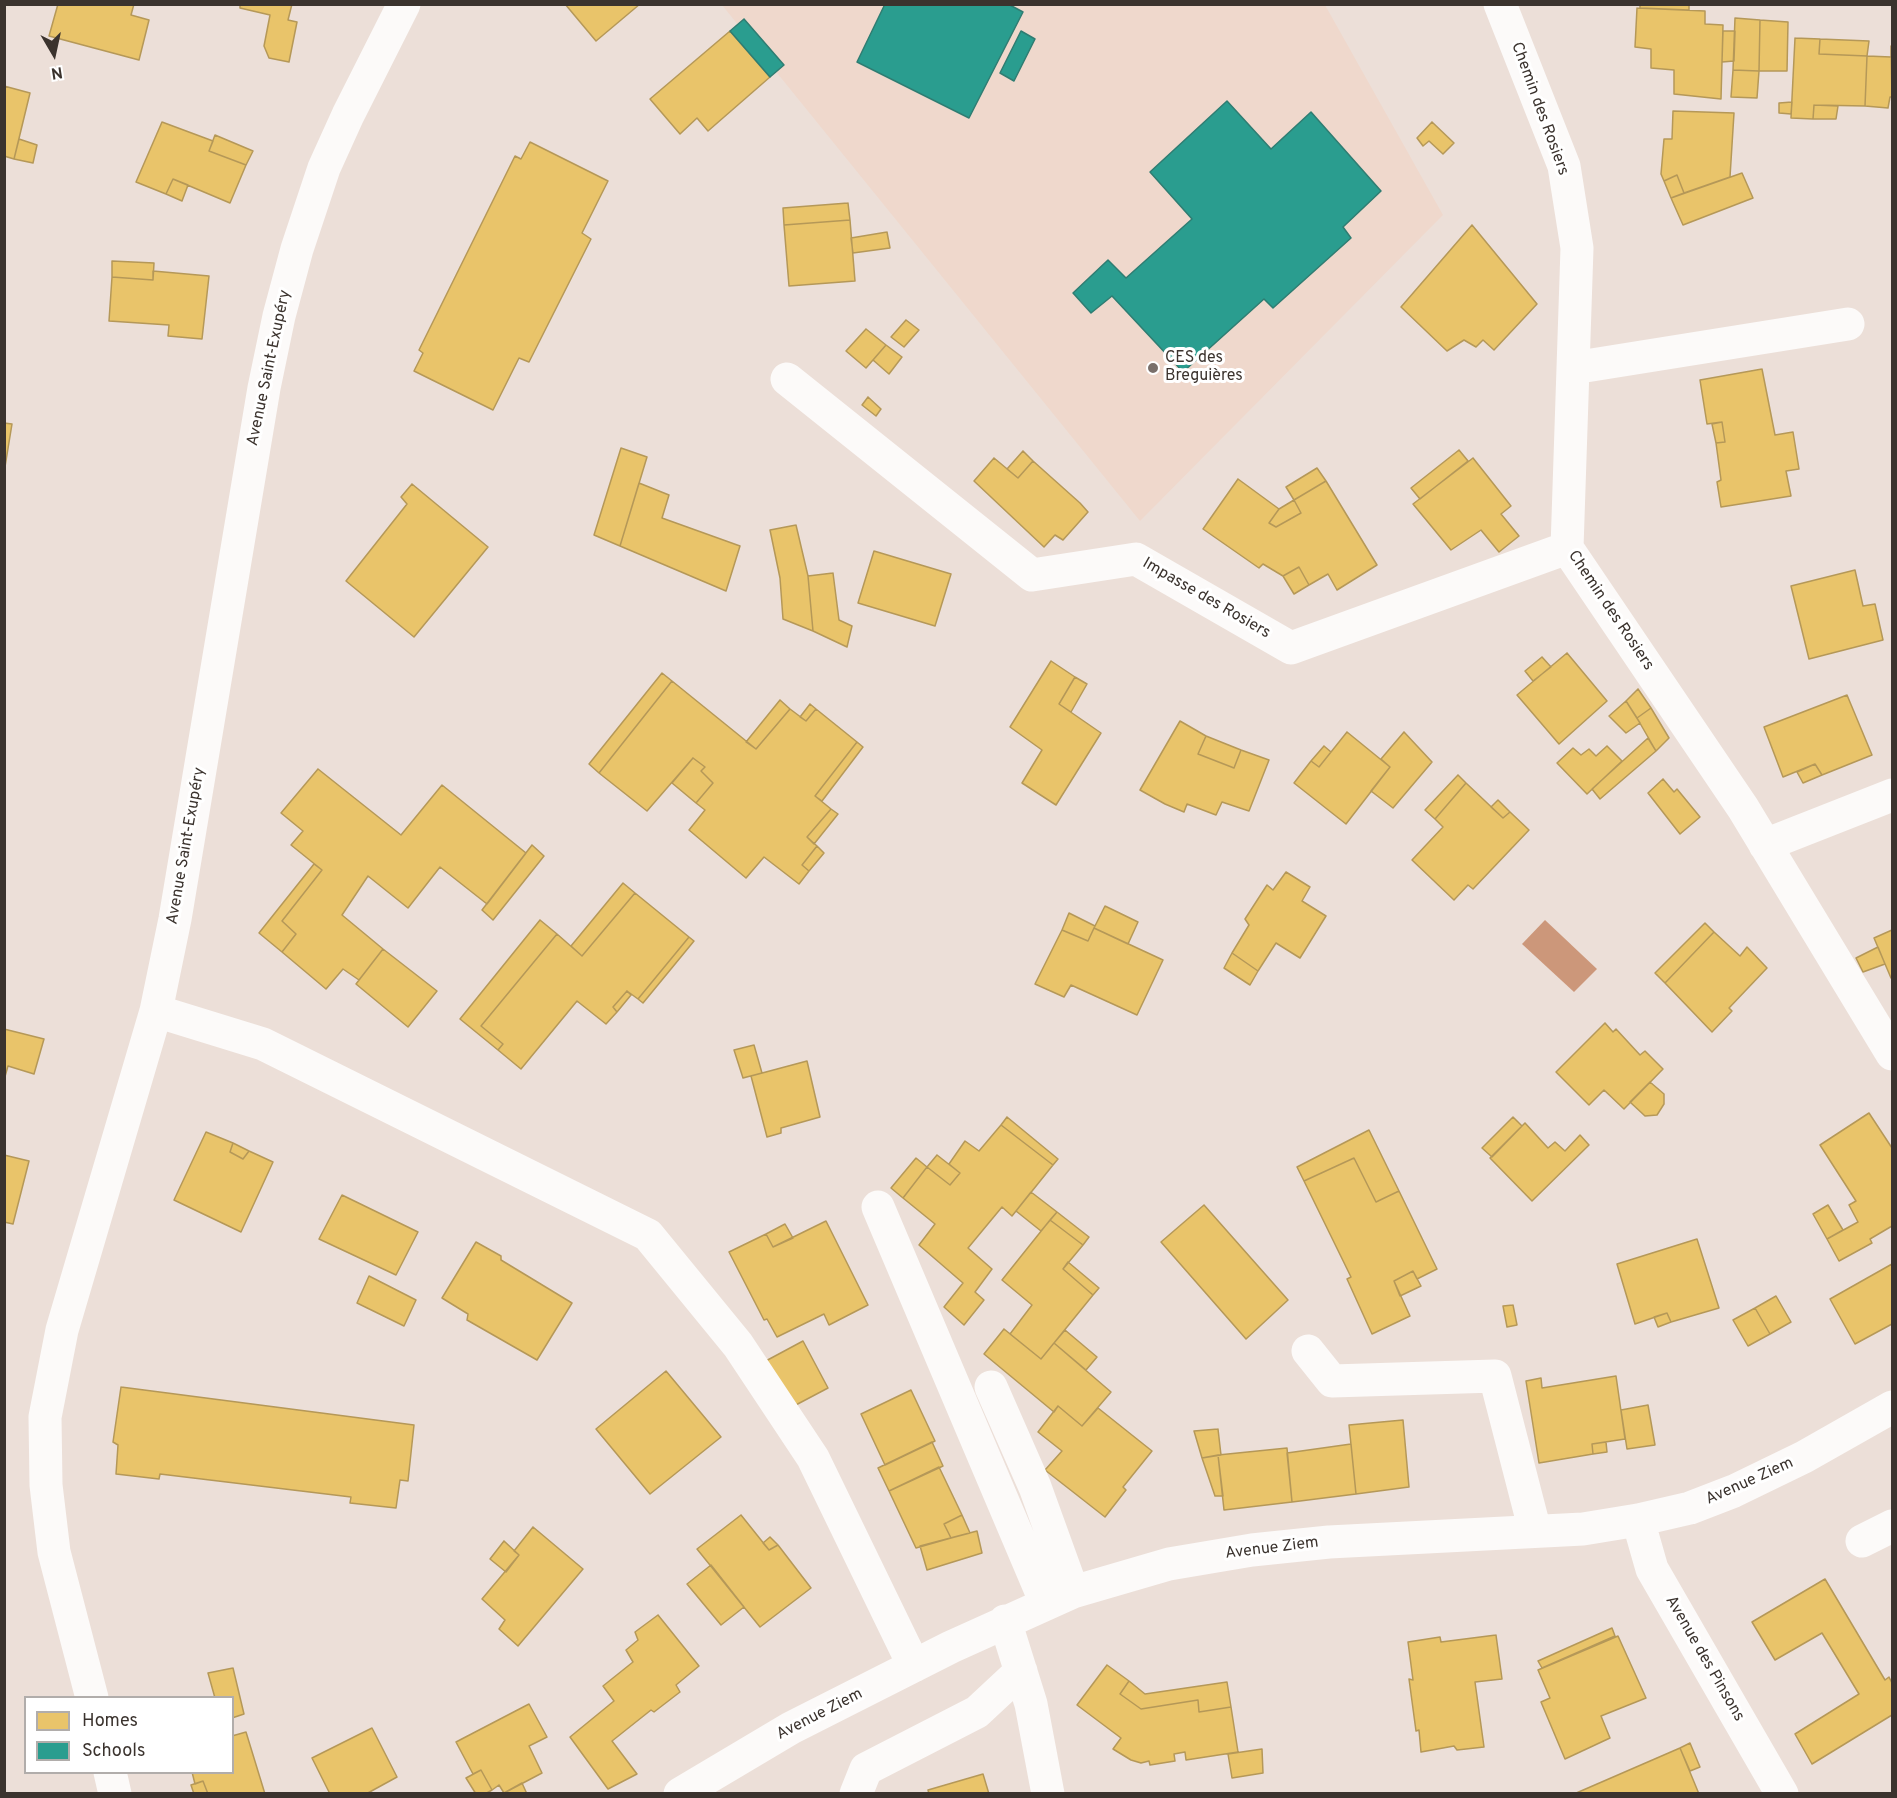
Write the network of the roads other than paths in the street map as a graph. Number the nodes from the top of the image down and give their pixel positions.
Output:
1 (404, 4) edge
2 (1500, 4) edge
3 (1848, 324) dead end
4 (1573, 368) junction
5 (787, 379) dead end
6 (1567, 548) junction
7 (1893, 795) edge
8 (1765, 845) junction
9 (156, 1011) junction
10 (1893, 1054) edge
11 (878, 1207) dead end
12 (1308, 1351) dead end
13 (991, 1387) dead end
14 (1893, 1407) edge
15 (1638, 1520) junction
16 (1893, 1526) edge
17 (1535, 1531) junction
18 (1862, 1541) dead end
19 (1059, 1598) junction
20 (1005, 1621) junction
21 (914, 1666) junction
22 (1021, 1671) junction
23 (91, 1696) edge
24 (110, 1774) edge
25 (116, 1794) edge
26 (680, 1794) edge
27 (856, 1794) edge
28 (1048, 1794) edge
29 (1782, 1794) edge

1 - 9 street, Avenue Saint-Exupéry
2 - 4 street, Chemin des Rosiers
3 - 4 street
4 - 6 street, Chemin des Rosiers
5 - 6 street, Impasse des Rosiers
6 - 8 street, Chemin des Rosiers
7 - 8 street
8 - 10 street, Chemin des Rosiers
9 - 21 street
9 - 23 street, Avenue Saint-Exupéry
11 - 19 street
12 - 17 street
13 - 19 street
14 - 15 street, Avenue Ziem
15 - 17 street, Avenue Ziem
15 - 29 street, Avenue des Pinsons
16 - 18 street
17 - 19 street, Avenue Ziem
19 - 20 street, Avenue Ziem
20 - 21 street, Avenue Ziem
20 - 22 street
21 - 26 street, Avenue Ziem
22 - 27 street
22 - 28 street
24 - 25 street

